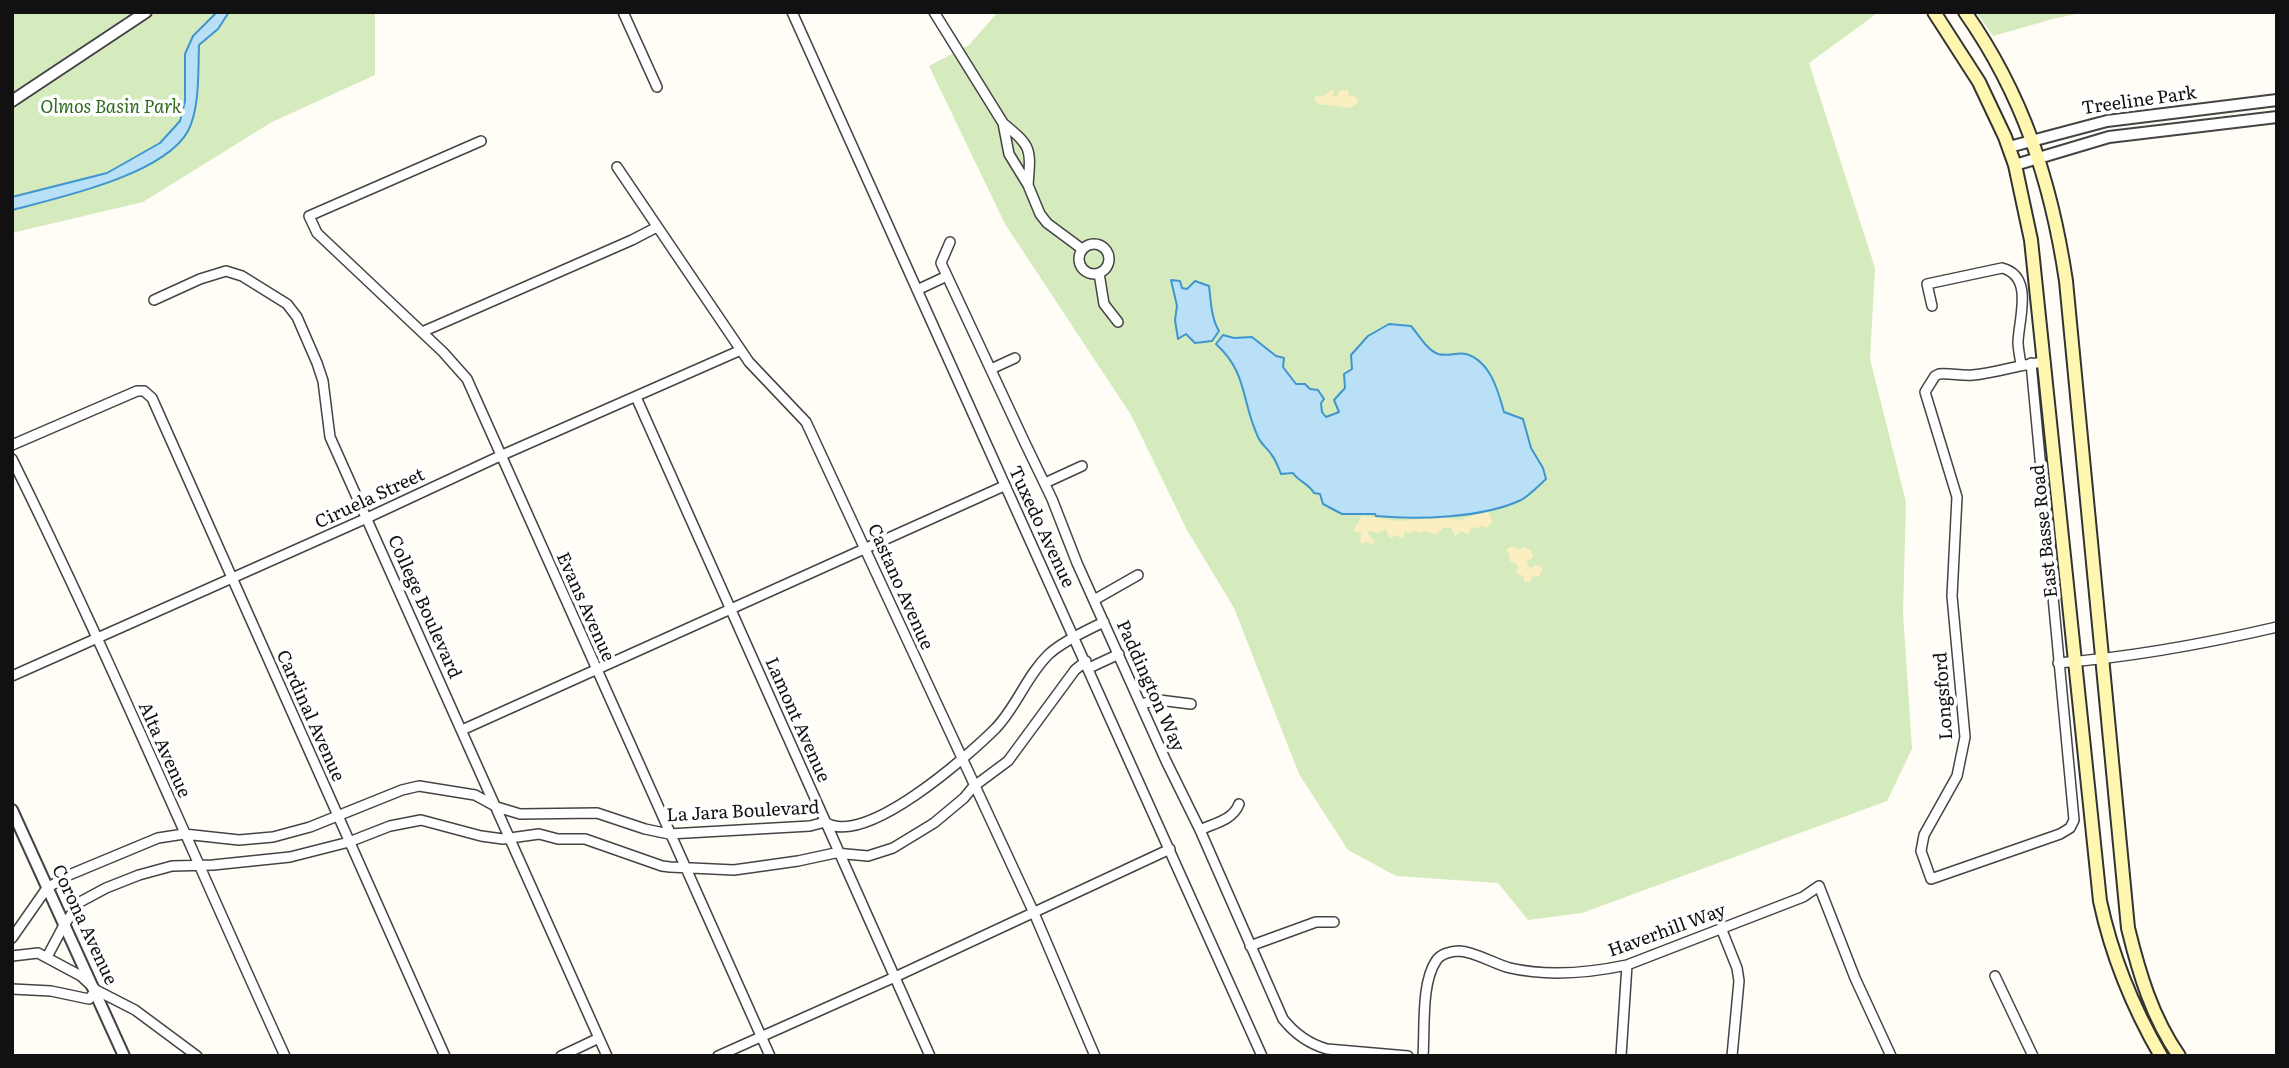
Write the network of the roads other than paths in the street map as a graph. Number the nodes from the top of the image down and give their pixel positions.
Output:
1 (146, 12) edge
2 (623, 12) edge
3 (792, 12) edge
4 (934, 12) edge
5 (1934, 12) edge
6 (1965, 12) edge
7 (657, 87) dead end
8 (12, 101) edge
9 (2272, 101) edge
10 (2271, 117) edge
11 (1003, 123) junction
12 (481, 141) dead end
13 (2033, 141) junction
14 (2009, 147) junction
15 (2039, 158) junction
16 (2015, 165) junction
17 (617, 167) dead end
18 (1028, 184) junction
19 (657, 227) junction
20 (950, 242) dead end
21 (1082, 249) junction
22 (1099, 273) junction
23 (947, 276) junction
24 (917, 290) junction
25 (153, 300) dead end
26 (1932, 306) dead end
27 (1118, 322) dead end
28 (422, 332) junction
29 (741, 350) junction
30 (1015, 358) dead end
31 (2045, 362) junction
32 (2031, 363) junction
33 (2021, 365) junction
34 (991, 369) junction
35 (636, 397) junction
36 (12, 445) edge
37 (500, 456) junction
38 (12, 459) edge
39 (1082, 466) dead end
40 (1045, 482) junction
41 (1004, 486) junction
42 (367, 518) junction
43 (866, 549) junction
44 (1138, 575) dead end
45 (232, 579) junction
46 (1094, 600) junction
47 (732, 610) junction
48 (1104, 622) junction
49 (2277, 627) edge
50 (99, 639) junction
51 (1076, 639) junction
52 (1119, 654) junction
53 (2102, 659) junction
54 (2076, 662) junction
55 (2059, 663) junction
56 (1087, 664) junction
57 (596, 670) junction
58 (12, 676) edge
59 (1141, 704) junction
60 (1191, 705) dead end
61 (462, 730) junction
62 (961, 758) junction
63 (973, 787) junction
64 (1239, 804) dead end
65 (497, 807) junction
66 (12, 810) edge
67 (337, 816) junction
68 (825, 822) junction
69 (1200, 830) junction
70 (184, 834) junction
71 (670, 834) junction
72 (511, 839) junction
73 (349, 842) junction
74 (1170, 849) junction
75 (839, 854) junction
76 (198, 865) junction
77 (685, 867) junction
78 (47, 888) junction
79 (1034, 913) junction
80 (1334, 922) dead end
81 (64, 925) junction
82 (1721, 928) junction
83 (12, 938) edge
84 (1250, 946) junction
85 (12, 956) edge
86 (47, 957) junction
87 (1627, 965) junction
88 (1995, 976) dead end
89 (895, 977) junction
90 (12, 989) edge
91 (96, 990) junction
92 (761, 1037) junction
93 (599, 1038) junction
94 (2176, 1052) edge
95 (124, 1056) edge
96 (197, 1056) edge
97 (285, 1056) edge
98 (445, 1056) edge
99 (561, 1056) edge
100 (607, 1056) edge
101 (718, 1056) edge
102 (770, 1056) edge
103 (930, 1056) edge
104 (1095, 1056) edge
105 (1262, 1056) edge
106 (1408, 1056) edge
107 (1423, 1056) edge
108 (1622, 1056) edge
109 (1732, 1056) edge
110 (1891, 1056) edge
111 (2033, 1056) edge
112 (2161, 1056) edge

1 - 8 street
2 - 7 street
3 - 24 street, Tuxedo Avenue
4 - 11 street
5 - 14 main road, East Basse Road
6 - 13 main road
9 - 10 street
9 - 13 street, Treeline Park
10 - 15 street, Treeline Park
11 - 18 street
11 - 18 street
12 - 28 street, Evans Avenue
13 - 14 street, Treeline Park
13 - 15 main road
14 - 16 main road, East Basse Road
15 - 16 street, Treeline Park
15 - 53 main road
16 - 31 main road, East Basse Road
17 - 19 street, Castano Avenue
18 - 21 street
19 - 28 street
19 - 29 street, Castano Avenue
20 - 23 street, Paddington Way
21 - 22 street
21 - 22 street
22 - 27 street
23 - 24 street
23 - 34 street, Paddington Way
24 - 41 street, Tuxedo Avenue
25 - 42 street, College Boulevard
26 - 33 street
28 - 37 street, Evans Avenue
29 - 35 street, Ciruela Street
29 - 43 street, Castano Avenue
30 - 34 street
31 - 32 street, Longsford
31 - 54 main road, East Basse Road
32 - 33 street, Longsford
32 - 55 street, Longsford
33 - 55 street, Longsford
34 - 40 street, Paddington Way
35 - 37 street, Ciruela Street
35 - 47 street, Lamont Avenue
36 - 45 street, Cardinal Avenue
37 - 42 street, Ciruela Street
37 - 57 street, Evans Avenue
38 - 50 street, Alta Avenue
39 - 40 street
40 - 46 street, Paddington Way
41 - 43 street
41 - 51 street, Tuxedo Avenue
42 - 45 street, Ciruela Street
42 - 61 street, College Boulevard
43 - 47 street
43 - 62 street, Castano Avenue
44 - 46 street
45 - 50 street, Ciruela Street
45 - 67 street, Cardinal Avenue
46 - 48 street, Paddington Way
47 - 57 street
47 - 68 street, Lamont Avenue
48 - 51 street, La Jara Boulevard
48 - 52 street, Paddington Way
49 - 53 street
50 - 58 street, Ciruela Street
50 - 70 street, Alta Avenue
51 - 56 street, Tuxedo Avenue
51 - 62 street, La Jara Boulevard
52 - 56 street
52 - 59 street, Paddington Way
53 - 54 street
53 - 94 main road
54 - 55 street
54 - 112 main road, East Basse Road
56 - 63 street
56 - 74 street, Tuxedo Avenue
57 - 61 street
57 - 71 street, Evans Avenue
59 - 60 street
59 - 69 street, Paddington Way
61 - 65 street, College Boulevard
62 - 63 street, Castano Avenue
62 - 68 street, La Jara Boulevard
63 - 75 street
63 - 79 street, Castano Avenue
64 - 69 street
65 - 67 street, La Jara Boulevard
65 - 71 street, La Jara Boulevard
65 - 72 street, College Boulevard
66 - 78 street, Corona Avenue
67 - 70 street, La Jara Boulevard
67 - 73 street, Cardinal Avenue
68 - 71 street, La Jara Boulevard
68 - 75 street, Lamont Avenue
69 - 84 street, Paddington Way
70 - 76 street, Alta Avenue
70 - 78 street, La Jara Boulevard
71 - 77 street, Evans Avenue
72 - 73 street
72 - 77 street
72 - 93 street, College Boulevard
73 - 76 street
73 - 98 street, Cardinal Avenue
74 - 79 street
74 - 105 street, Tuxedo Avenue
75 - 77 street
75 - 89 street, Lamont Avenue
76 - 81 street
76 - 97 street, Alta Avenue
77 - 92 street, Evans Avenue
78 - 81 street, Corona Avenue
78 - 83 street, La Jara Boulevard
79 - 89 street
79 - 104 street, Castano Avenue
80 - 84 street
81 - 86 street
81 - 91 street, Corona Avenue
82 - 87 street, Haverhill Way
82 - 109 street
82 - 110 street, Haverhill Way
84 - 106 street, Paddington Way
85 - 86 street
86 - 91 street
87 - 107 street, Haverhill Way
87 - 108 street
88 - 111 street
89 - 92 street
89 - 103 street, Lamont Avenue
90 - 91 street
91 - 95 street, Corona Avenue
91 - 96 street
92 - 101 street
92 - 102 street, Evans Avenue
93 - 99 street
93 - 100 street, College Boulevard
94 - 112 street

